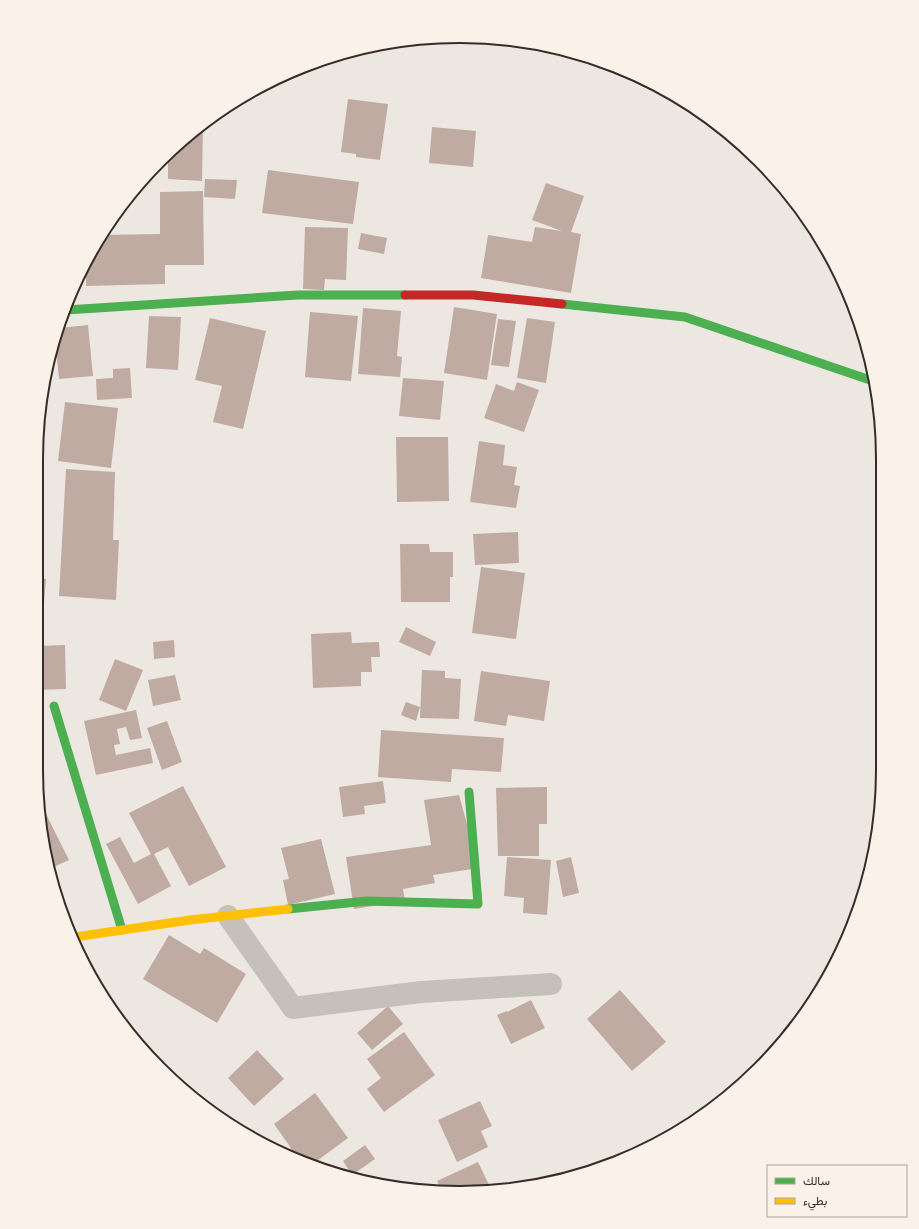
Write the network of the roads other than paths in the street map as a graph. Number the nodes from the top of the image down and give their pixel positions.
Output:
1 (71, 310) edge
2 (868, 379) edge
3 (54, 706) dead end
4 (469, 792) dead end
5 (228, 916) junction
6 (122, 930) junction
7 (79, 937) edge
8 (551, 984) dead end

1 - 2 street
3 - 6 street
4 - 5 street
5 - 6 street
5 - 8 street
6 - 7 street

